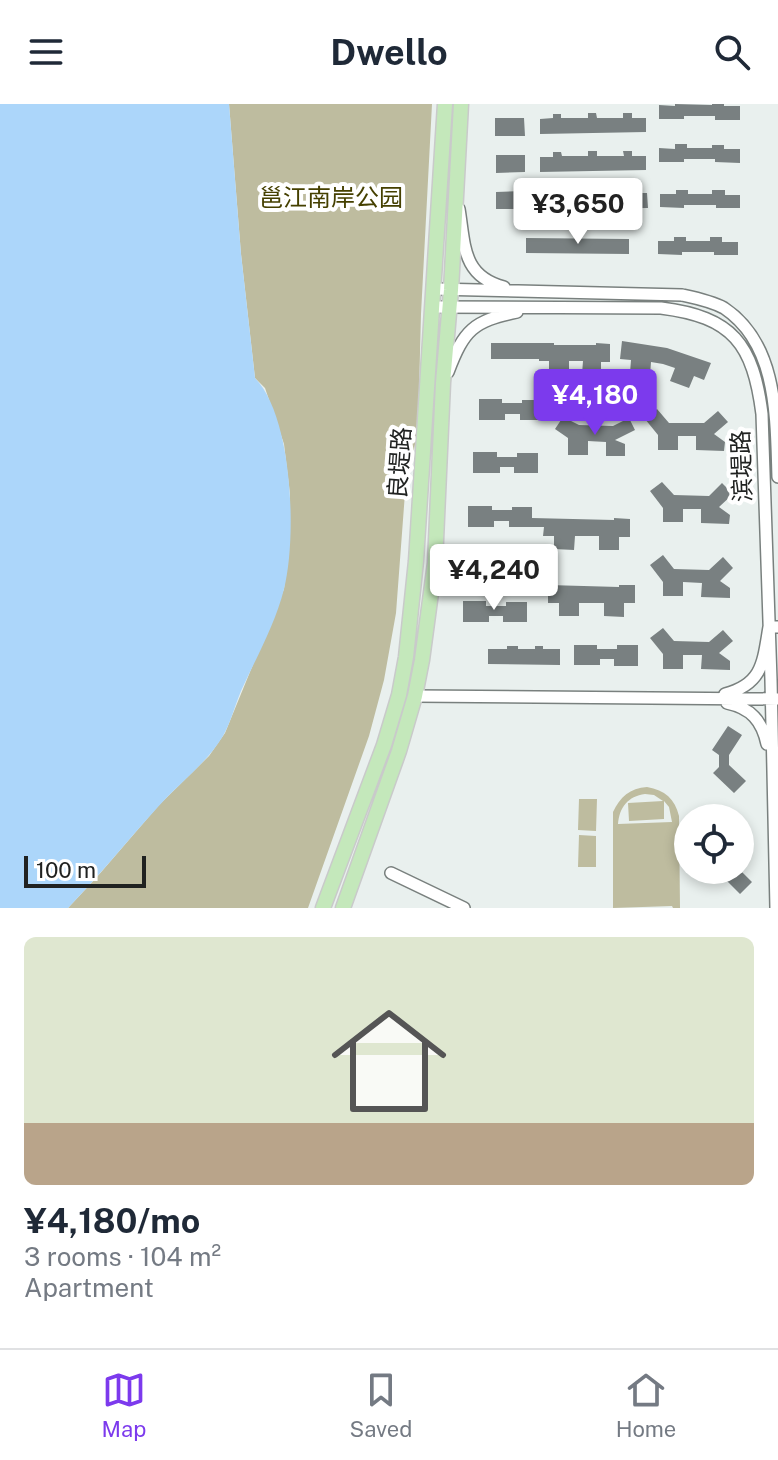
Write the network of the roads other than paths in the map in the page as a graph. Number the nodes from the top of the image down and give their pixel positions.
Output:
1 (445, 104) edge
2 (461, 104) edge
3 (440, 184) junction
4 (456, 185) junction
5 (435, 289) junction
6 (451, 290) junction
7 (541, 292) junction
8 (433, 307) junction
9 (449, 307) junction
10 (540, 308) junction
11 (427, 382) junction
12 (443, 383) junction
13 (778, 477) edge
14 (774, 627) edge
15 (415, 696) junction
16 (709, 699) junction
17 (775, 699) edge
18 (775, 768) edge
19 (391, 873) dead end
20 (323, 908) edge
21 (343, 908) edge
22 (464, 908) edge
23 (776, 908) edge

1 - 3 main road, 良堤路
2 - 4 main road, 良堤路
3 - 4 main road
3 - 5 main road, 良堤路
4 - 6 main road, 良堤路
4 - 7 street
5 - 6 street, 滨堤路
5 - 8 main road, 良堤路
6 - 7 street, 滨堤路
6 - 9 main road, 良堤路
7 - 10 street
7 - 13 street, 滨堤路
8 - 9 street, 滨堤路
8 - 11 main road, 良堤路
9 - 10 street, 滨堤路
9 - 12 main road, 良堤路
10 - 12 street
10 - 14 street, 滨堤路
11 - 12 main road
11 - 20 main road, 良堤路
12 - 15 main road, 良堤路
14 - 16 street
14 - 17 street, 滨堤路
15 - 16 street
15 - 21 main road, 良堤路
16 - 17 street
16 - 18 street
17 - 18 street, 滨堤路
18 - 23 street, 滨堤路
19 - 22 street

